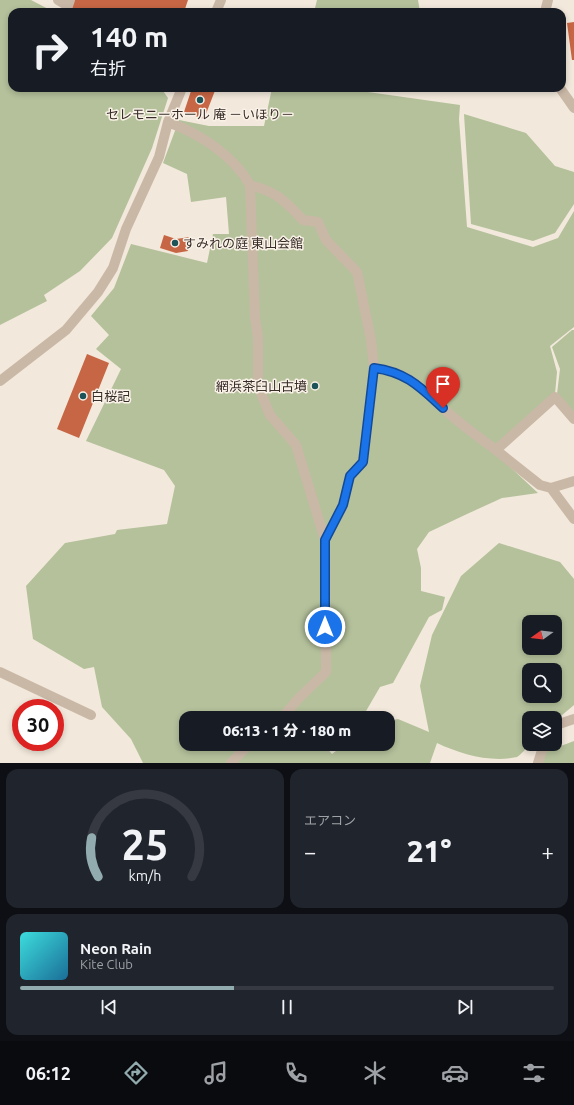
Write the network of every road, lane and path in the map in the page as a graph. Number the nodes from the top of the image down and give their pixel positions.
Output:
1 (58, 0) edge
2 (70, 0) edge
3 (180, 92) edge
4 (563, 92) edge
5 (574, 108) edge
6 (168, 122) junction
7 (250, 185) junction
8 (374, 368) junction
9 (0, 381) edge
10 (574, 419) edge
11 (496, 450) junction
12 (574, 481) edge
13 (551, 488) junction
14 (574, 518) edge
15 (325, 540) junction
16 (0, 672) edge
17 (288, 711) edge
18 (91, 715) dead end
19 (574, 719) edge
20 (562, 723) edge
21 (242, 751) edge
22 (542, 751) edge
23 (231, 763) edge
24 (538, 763) edge

1 - 2 street
3 - 6 street
4 - 5 street
6 - 7 street
6 - 9 street
7 - 8 street
7 - 15 street
8 - 11 street
8 - 15 street
10 - 11 street
11 - 13 street
12 - 13 street
13 - 14 street
15 - 17 street
16 - 18 street
19 - 20 street
21 - 23 street
22 - 24 street

